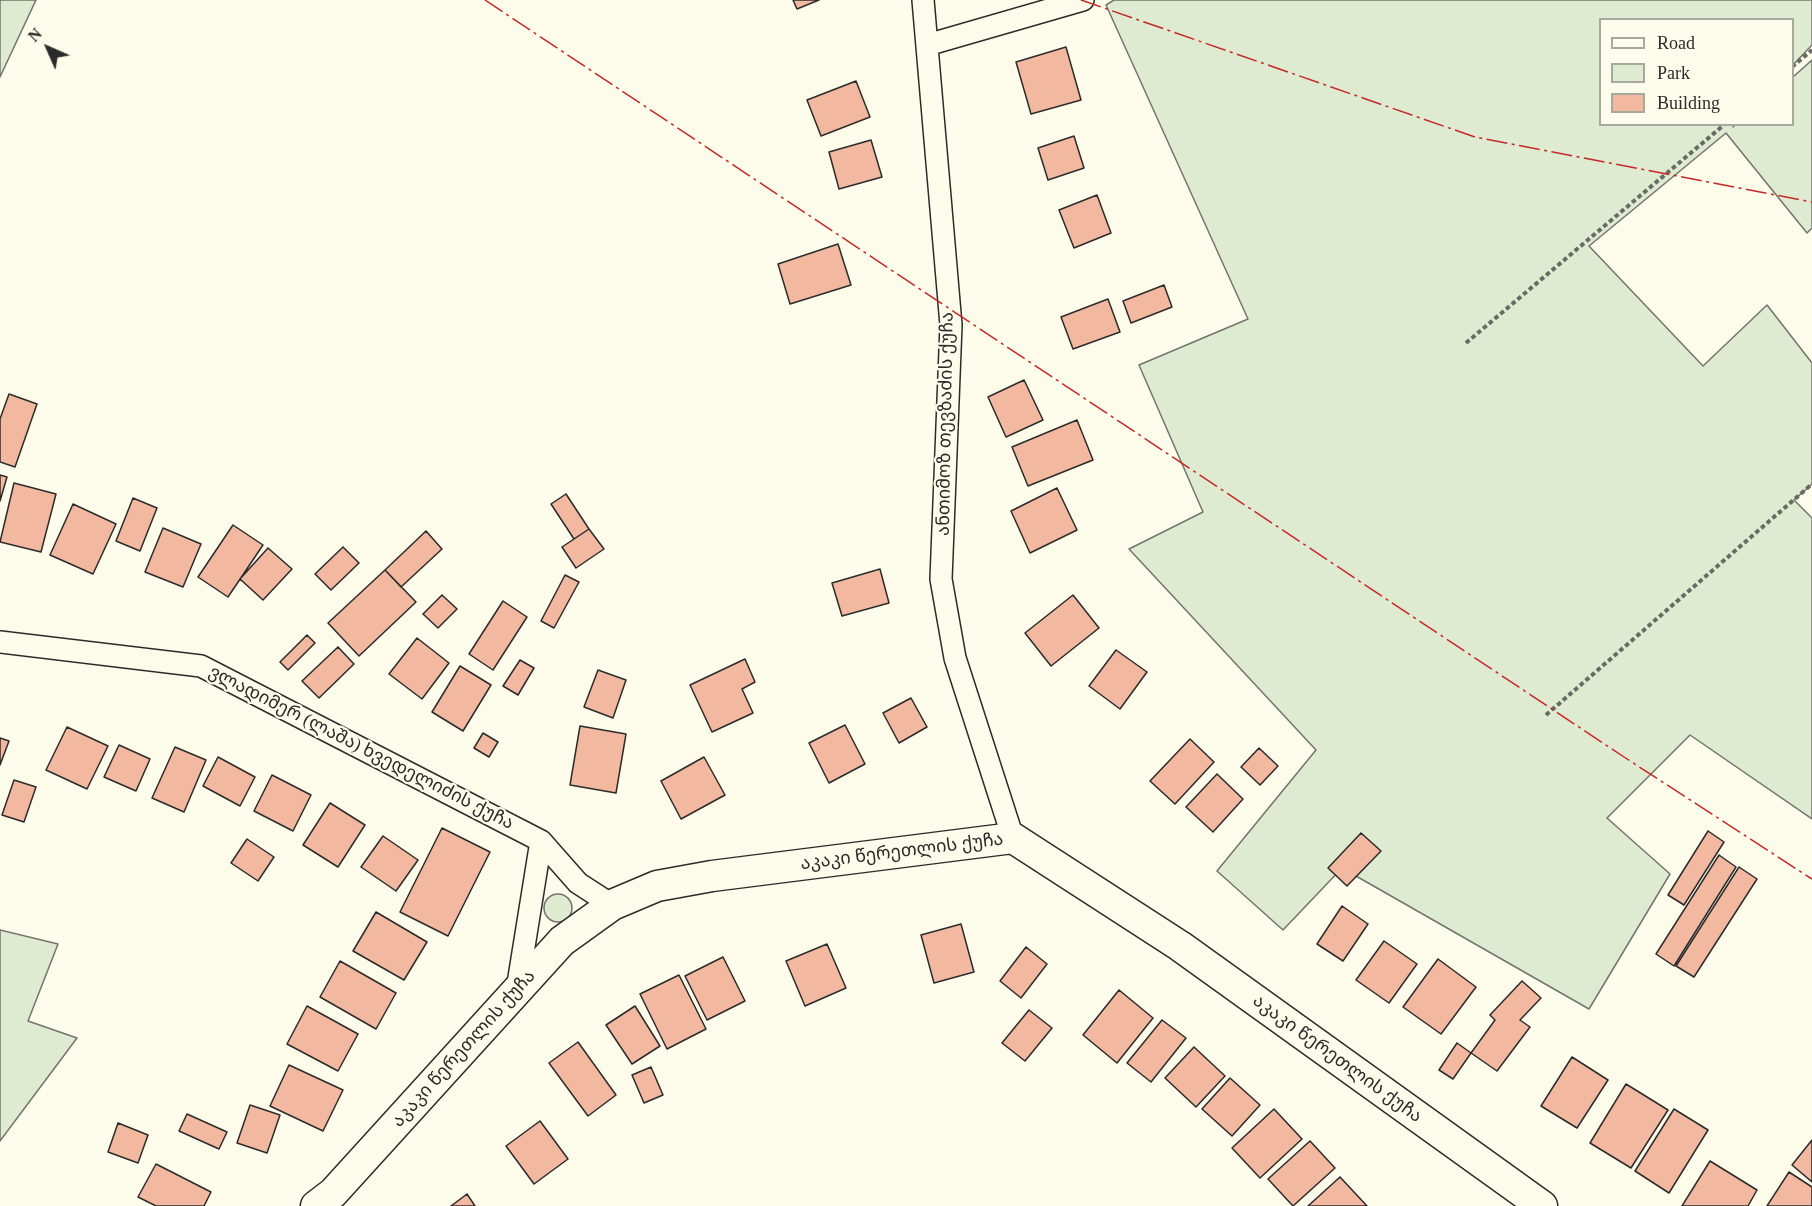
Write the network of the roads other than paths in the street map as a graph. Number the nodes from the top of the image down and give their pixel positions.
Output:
1 (923, 0) edge
2 (1083, 0) edge
3 (927, 45) junction
4 (0, 642) edge
5 (1013, 838) junction
6 (541, 841) junction
7 (612, 905) junction
8 (518, 990) junction
9 (316, 1206) edge
10 (1542, 1206) edge

1 - 3 street, ანთიმოზ თევზაძის ქუჩა
2 - 3 street
3 - 5 street, ანთიმოზ თევზაძის ქუჩა
4 - 6 street, ვლადიმერ (ლაშა) ხვედელიძის ქუჩა
5 - 7 street, აკაკი წერეთლის ქუჩა
5 - 10 street, აკაკი წერეთლის ქუჩა
6 - 7 street, ვლადიმერ (ლაშა) ხვედელიძის ქუჩა
6 - 8 street
7 - 8 street, აკაკი წერეთლის ქუჩა
8 - 9 street, აკაკი წერეთლის ქუჩა

